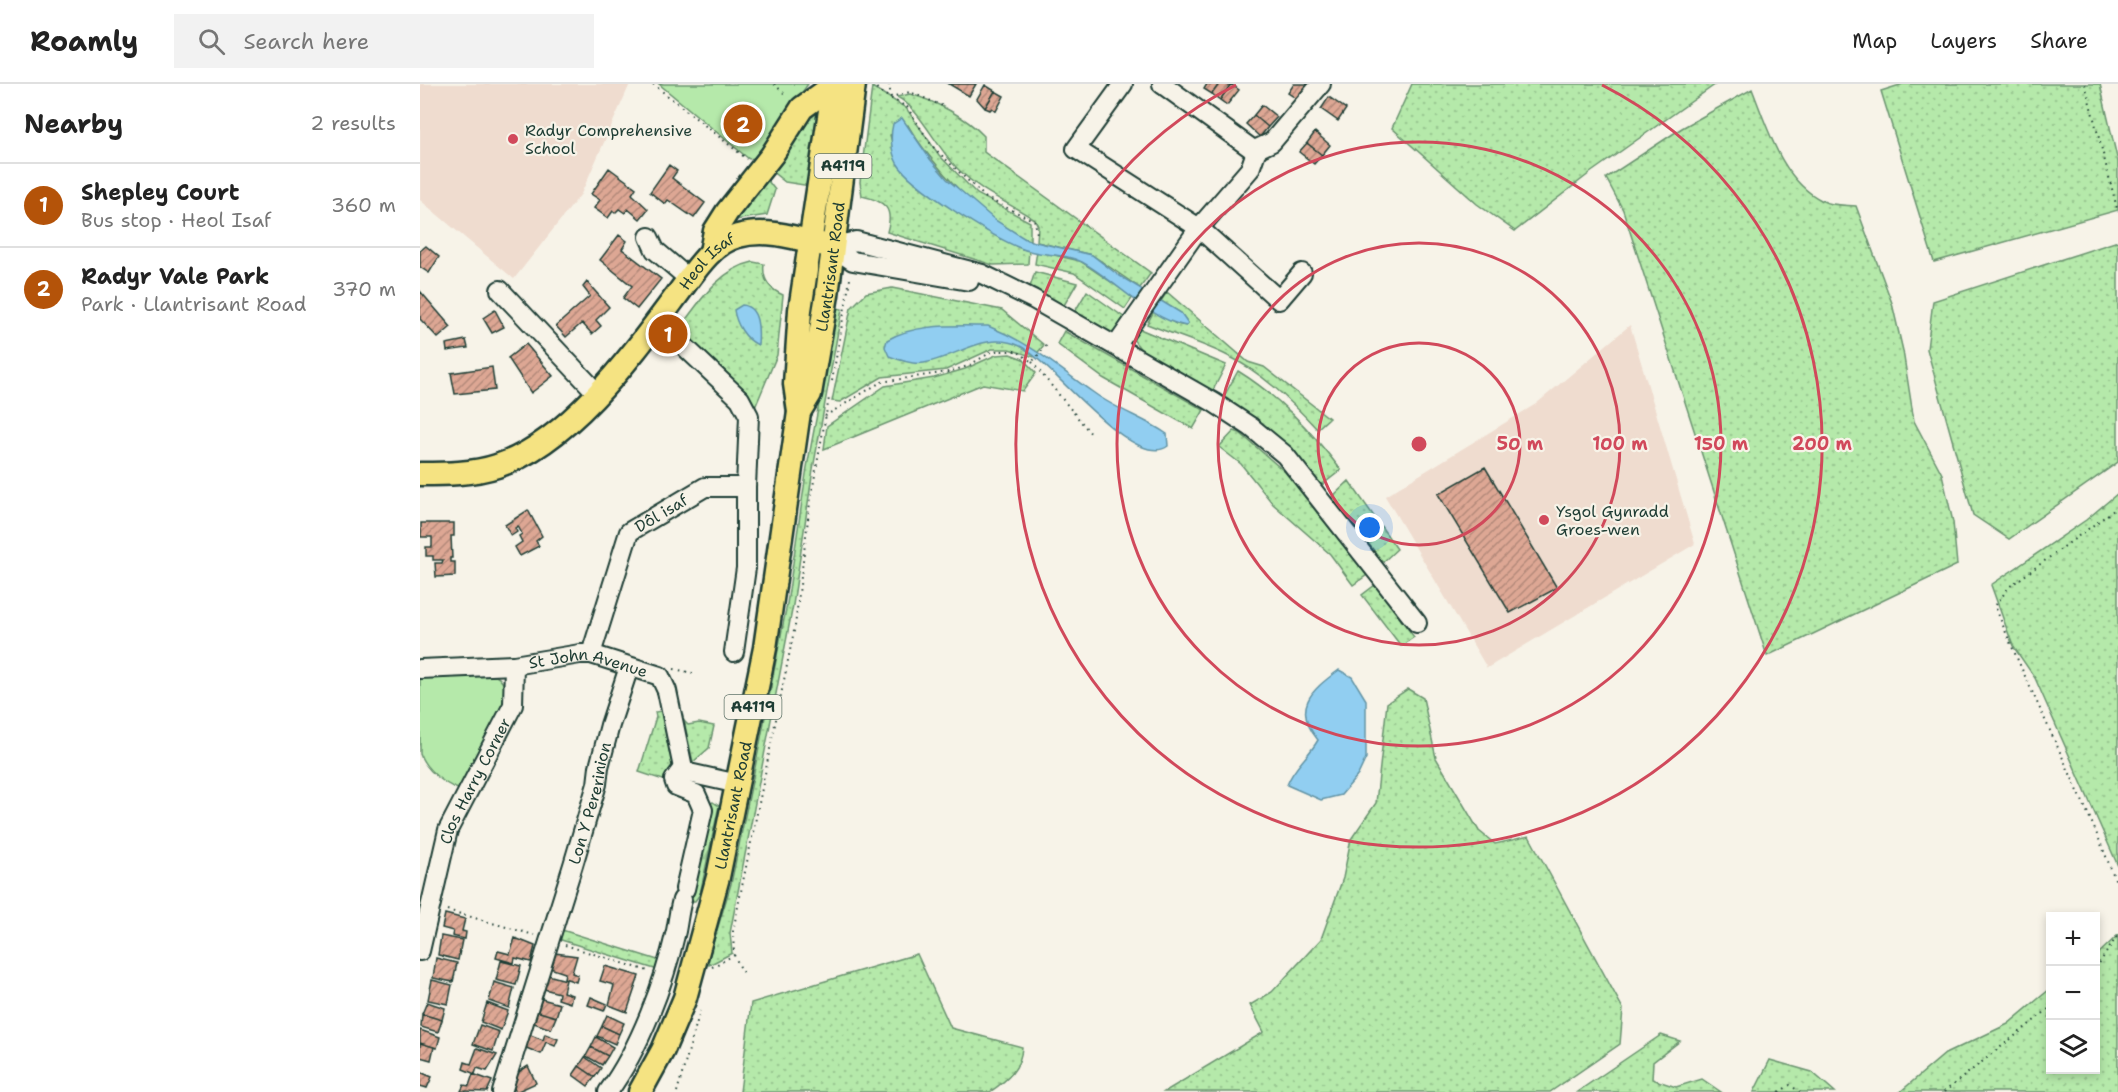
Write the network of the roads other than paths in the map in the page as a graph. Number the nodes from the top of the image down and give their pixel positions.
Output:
1 (834, 84) edge
2 (854, 84) edge
3 (1123, 84) edge
4 (1162, 84) edge
5 (1321, 84) edge
6 (1257, 149) junction
7 (1199, 228) junction
8 (649, 237) dead end
9 (809, 242) junction
10 (832, 247) junction
11 (711, 252) junction
12 (1302, 273) dead end
13 (689, 279) junction
14 (500, 290) dead end
15 (1116, 346) junction
16 (686, 348) dead end
17 (597, 393) junction
18 (799, 412) junction
19 (420, 474) edge
20 (746, 487) junction
21 (1417, 623) dead end
22 (734, 652) dead end
23 (591, 654) junction
24 (514, 665) junction
25 (630, 667) junction
26 (420, 669) edge
27 (683, 768) junction
28 (738, 784) junction
29 (425, 897) edge
30 (682, 900) junction
31 (707, 917) junction
32 (420, 951) edge
33 (663, 1050) junction
34 (502, 1092) edge
35 (608, 1092) edge
36 (640, 1092) edge
37 (655, 1092) edge

1 - 9 main road, Llantrisant Road / A4119
1 - 11 main road
2 - 10 main road, Llantrisant Road / A4119
3 - 7 street
4 - 6 street
5 - 6 street
6 - 7 street
7 - 12 street
7 - 15 street
8 - 13 street
9 - 10 main road, Heol Isaf
9 - 11 main road, Heol Isaf
9 - 18 main road, Llantrisant Road / A4119
10 - 15 street
10 - 18 main road, Llantrisant Road / A4119
11 - 13 main road, Heol Isaf
13 - 17 main road, Heol Isaf
14 - 17 street
15 - 21 street
16 - 20 street
17 - 19 main road, Heol Isaf
18 - 28 main road, Llantrisant Road / A4119
20 - 22 street
20 - 23 street, Dôl isaf
23 - 24 street, St John Avenue
23 - 25 street, St John Avenue
24 - 26 street, St John Avenue
24 - 29 street, Clos Harry Corner
25 - 27 street, St John Avenue
25 - 34 street, Lon Y Pererinion
27 - 28 street
27 - 30 street, St John Avenue
28 - 31 main road, Llantrisant Road / A4119
29 - 32 street, Clos Harry Corner
30 - 31 street
30 - 35 street, St John Avenue
31 - 33 main road, Llantrisant Road / A4119
33 - 36 main road, Llantrisant Road / A4119
33 - 37 main road, Llantrisant Road / A4119

